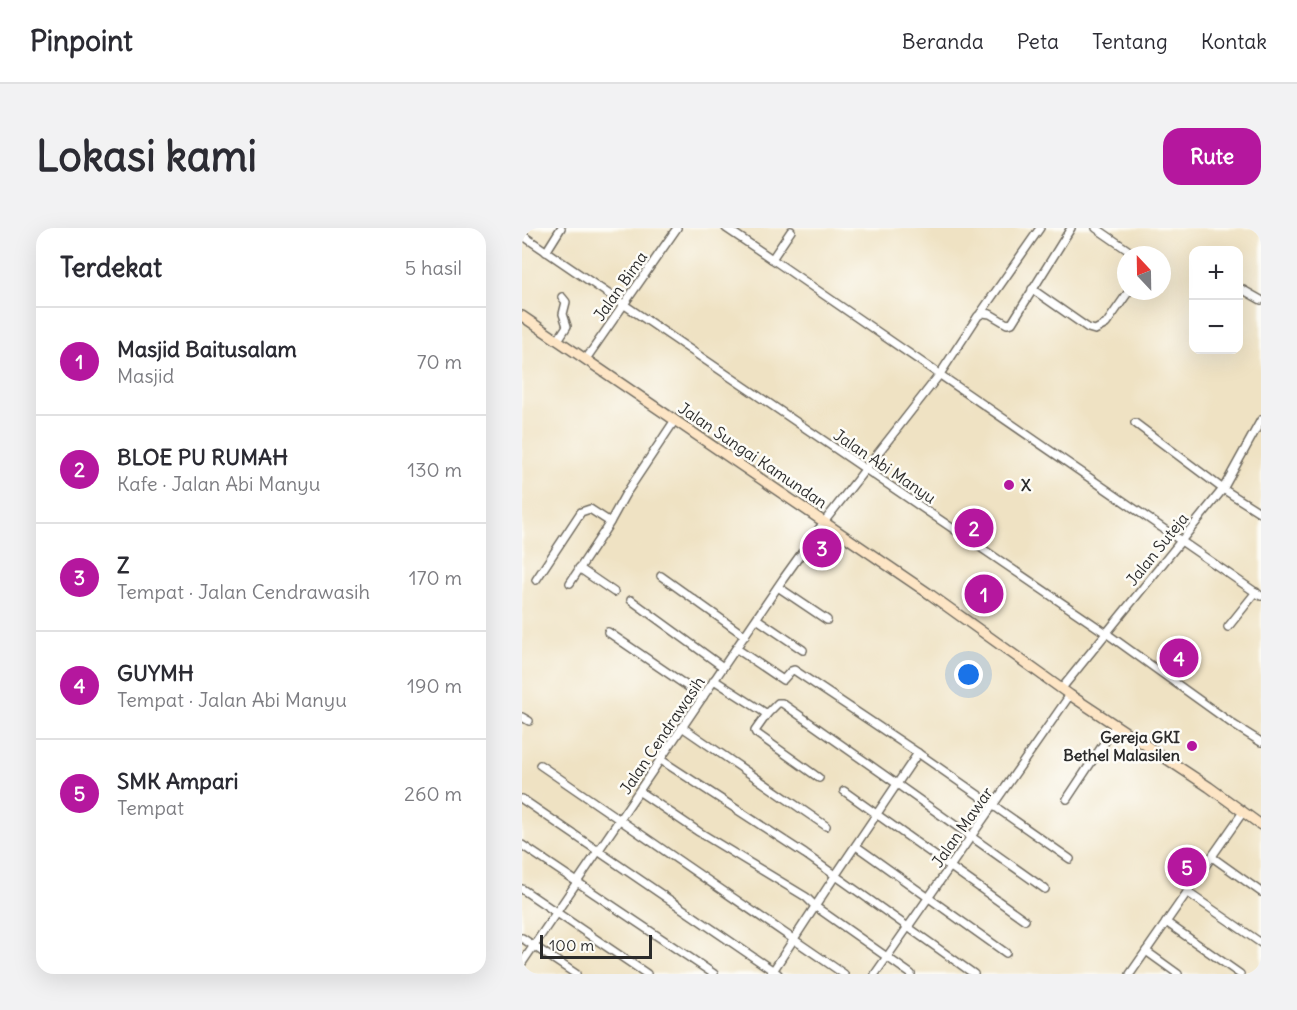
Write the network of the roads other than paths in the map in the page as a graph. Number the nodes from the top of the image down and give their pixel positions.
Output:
1 (561, 228) edge
2 (677, 228) edge
3 (726, 228) edge
4 (1040, 228) edge
5 (1071, 228) edge
6 (1096, 228) edge
7 (791, 231) dead end
8 (522, 235) edge
9 (1122, 246) edge
10 (546, 252) junction
11 (772, 259) junction
12 (1032, 289) junction
13 (1243, 289) edge
14 (562, 297) dead end
15 (1123, 300) edge
16 (1261, 300) edge
17 (625, 305) junction
18 (978, 316) junction
19 (523, 320) edge
20 (558, 340) junction
21 (585, 359) junction
22 (940, 374) junction
23 (675, 420) junction
24 (1261, 420) edge
25 (1135, 423) dead end
26 (865, 469) junction
27 (1223, 489) junction
28 (1261, 513) edge
29 (610, 522) junction
30 (824, 522) junction
31 (1182, 540) junction
32 (579, 568) junction
33 (661, 576) dead end
34 (536, 580) dead end
35 (570, 583) dead end
36 (778, 587) junction
37 (614, 592) dead end
38 (1258, 594) edge
39 (631, 600) dead end
40 (756, 619) junction
41 (827, 620) dead end
42 (1228, 627) dead end
43 (608, 632) dead end
44 (1106, 633) junction
45 (745, 636) junction
46 (737, 650) junction
47 (803, 650) dead end
48 (723, 667) junction
49 (714, 680) junction
50 (1066, 691) junction
51 (703, 698) junction
52 (767, 714) junction
53 (522, 717) edge
54 (529, 721) dead end
55 (1116, 725) junction
56 (682, 727) junction
57 (1261, 742) edge
58 (918, 753) junction
59 (661, 760) junction
60 (540, 765) dead end
61 (819, 778) dead end
62 (897, 784) junction
63 (844, 790) dead end
64 (640, 792) junction
65 (522, 799) edge
66 (1067, 799) dead end
67 (994, 805) junction
68 (1244, 812) junction
69 (877, 815) junction
70 (619, 821) junction
71 (1261, 825) edge
72 (826, 826) dead end
73 (972, 837) junction
74 (522, 845) edge
75 (856, 846) junction
76 (598, 852) junction
77 (1212, 857) junction
78 (1070, 859) dead end
79 (951, 866) junction
80 (835, 876) junction
81 (578, 882) junction
82 (522, 889) edge
83 (1046, 889) dead end
84 (1187, 892) junction
85 (1261, 892) edge
86 (928, 897) junction
87 (816, 907) junction
88 (557, 913) junction
89 (1025, 920) dead end
90 (1166, 922) junction
91 (908, 927) junction
92 (522, 938) edge
93 (794, 940) junction
94 (1261, 943) edge
95 (534, 946) junction
96 (1146, 951) junction
97 (1006, 953) dead end
98 (886, 958) junction
99 (522, 963) edge
100 (774, 973) edge
101 (576, 974) edge
102 (646, 974) edge
103 (714, 974) edge
104 (844, 974) edge
105 (874, 974) edge
106 (910, 974) edge
107 (974, 974) edge
108 (1130, 974) edge
109 (1178, 974) edge
110 (1240, 974) edge

1 - 10 street
2 - 17 street, Jalan Bima
3 - 11 street
4 - 18 street, Jalan Cendrawasih
5 - 12 street
6 - 9 street
7 - 11 street
8 - 10 street, Jalan Abi Manyu
10 - 17 street, Jalan Abi Manyu
11 - 22 street
12 - 15 street
12 - 18 street
13 - 16 street
14 - 20 street
17 - 21 street, Jalan Bima
17 - 26 street, Jalan Abi Manyu
18 - 22 street, Jalan Cendrawasih
19 - 20 main road, Jalan Sungai Kamundan
20 - 21 main road, Jalan Sungai Kamundan
21 - 23 main road, Jalan Sungai Kamundan
22 - 26 street, Jalan Cendrawasih
22 - 31 street
23 - 29 street
23 - 30 main road, Jalan Sungai Kamundan
24 - 27 street, Jalan Suteja
25 - 27 street
26 - 30 street, Jalan Cendrawasih
26 - 44 street, Jalan Abi Manyu
27 - 28 street
27 - 31 street, Jalan Suteja
29 - 32 street
29 - 34 street
30 - 36 street, Jalan Cendrawasih
30 - 50 main road, Jalan Sungai Kamundan
31 - 38 street
31 - 44 street, Jalan Suteja
32 - 35 street
32 - 37 street
33 - 45 street
36 - 40 street, Jalan Cendrawasih
36 - 41 street
38 - 42 street
39 - 48 street
40 - 45 street, Jalan Cendrawasih
40 - 47 street
43 - 51 street
44 - 50 street, Jalan Suteja
44 - 57 street, Jalan Abi Manyu
45 - 46 street, Jalan Cendrawasih
46 - 48 street, Jalan Cendrawasih
46 - 58 street
48 - 49 street, Jalan Cendrawasih
49 - 51 street, Jalan Cendrawasih
49 - 52 street
50 - 55 main road, Jalan Sungai Kamundan
50 - 67 street, Jalan Mawar
51 - 56 street, Jalan Cendrawasih
52 - 61 street
52 - 62 street
53 - 54 street
55 - 66 street
55 - 68 main road, Jalan Sungai Kamundan
56 - 59 street, Jalan Cendrawasih
56 - 72 street
58 - 62 street
58 - 67 street
59 - 64 street, Jalan Cendrawasih
59 - 80 street
60 - 70 street
62 - 69 street
62 - 73 street
63 - 69 street
64 - 70 street, Jalan Cendrawasih
64 - 87 street
65 - 76 street
67 - 73 street, Jalan Mawar
67 - 78 street
68 - 71 main road, Jalan Sungai Kamundan
68 - 77 street
69 - 75 street
69 - 79 street
70 - 76 street, Jalan Cendrawasih
70 - 93 street
73 - 79 street, Jalan Mawar
73 - 83 street
74 - 81 street
75 - 80 street
75 - 86 street
76 - 81 street, Jalan Cendrawasih
76 - 100 street
77 - 84 street
77 - 85 street
79 - 86 street, Jalan Mawar
79 - 89 street
80 - 87 street
80 - 91 street
81 - 88 street, Jalan Cendrawasih
81 - 103 street
82 - 88 street
84 - 90 street
84 - 94 street
86 - 91 street, Jalan Mawar
86 - 97 street
87 - 93 street
87 - 98 street
88 - 95 street, Jalan Cendrawasih
88 - 102 street
90 - 96 street
90 - 110 street
91 - 98 street, Jalan Mawar
91 - 107 street
92 - 95 street
93 - 100 street
93 - 104 street
95 - 99 street, Jalan Cendrawasih
95 - 101 street
96 - 108 street
96 - 109 street
98 - 105 street, Jalan Mawar
98 - 106 street

